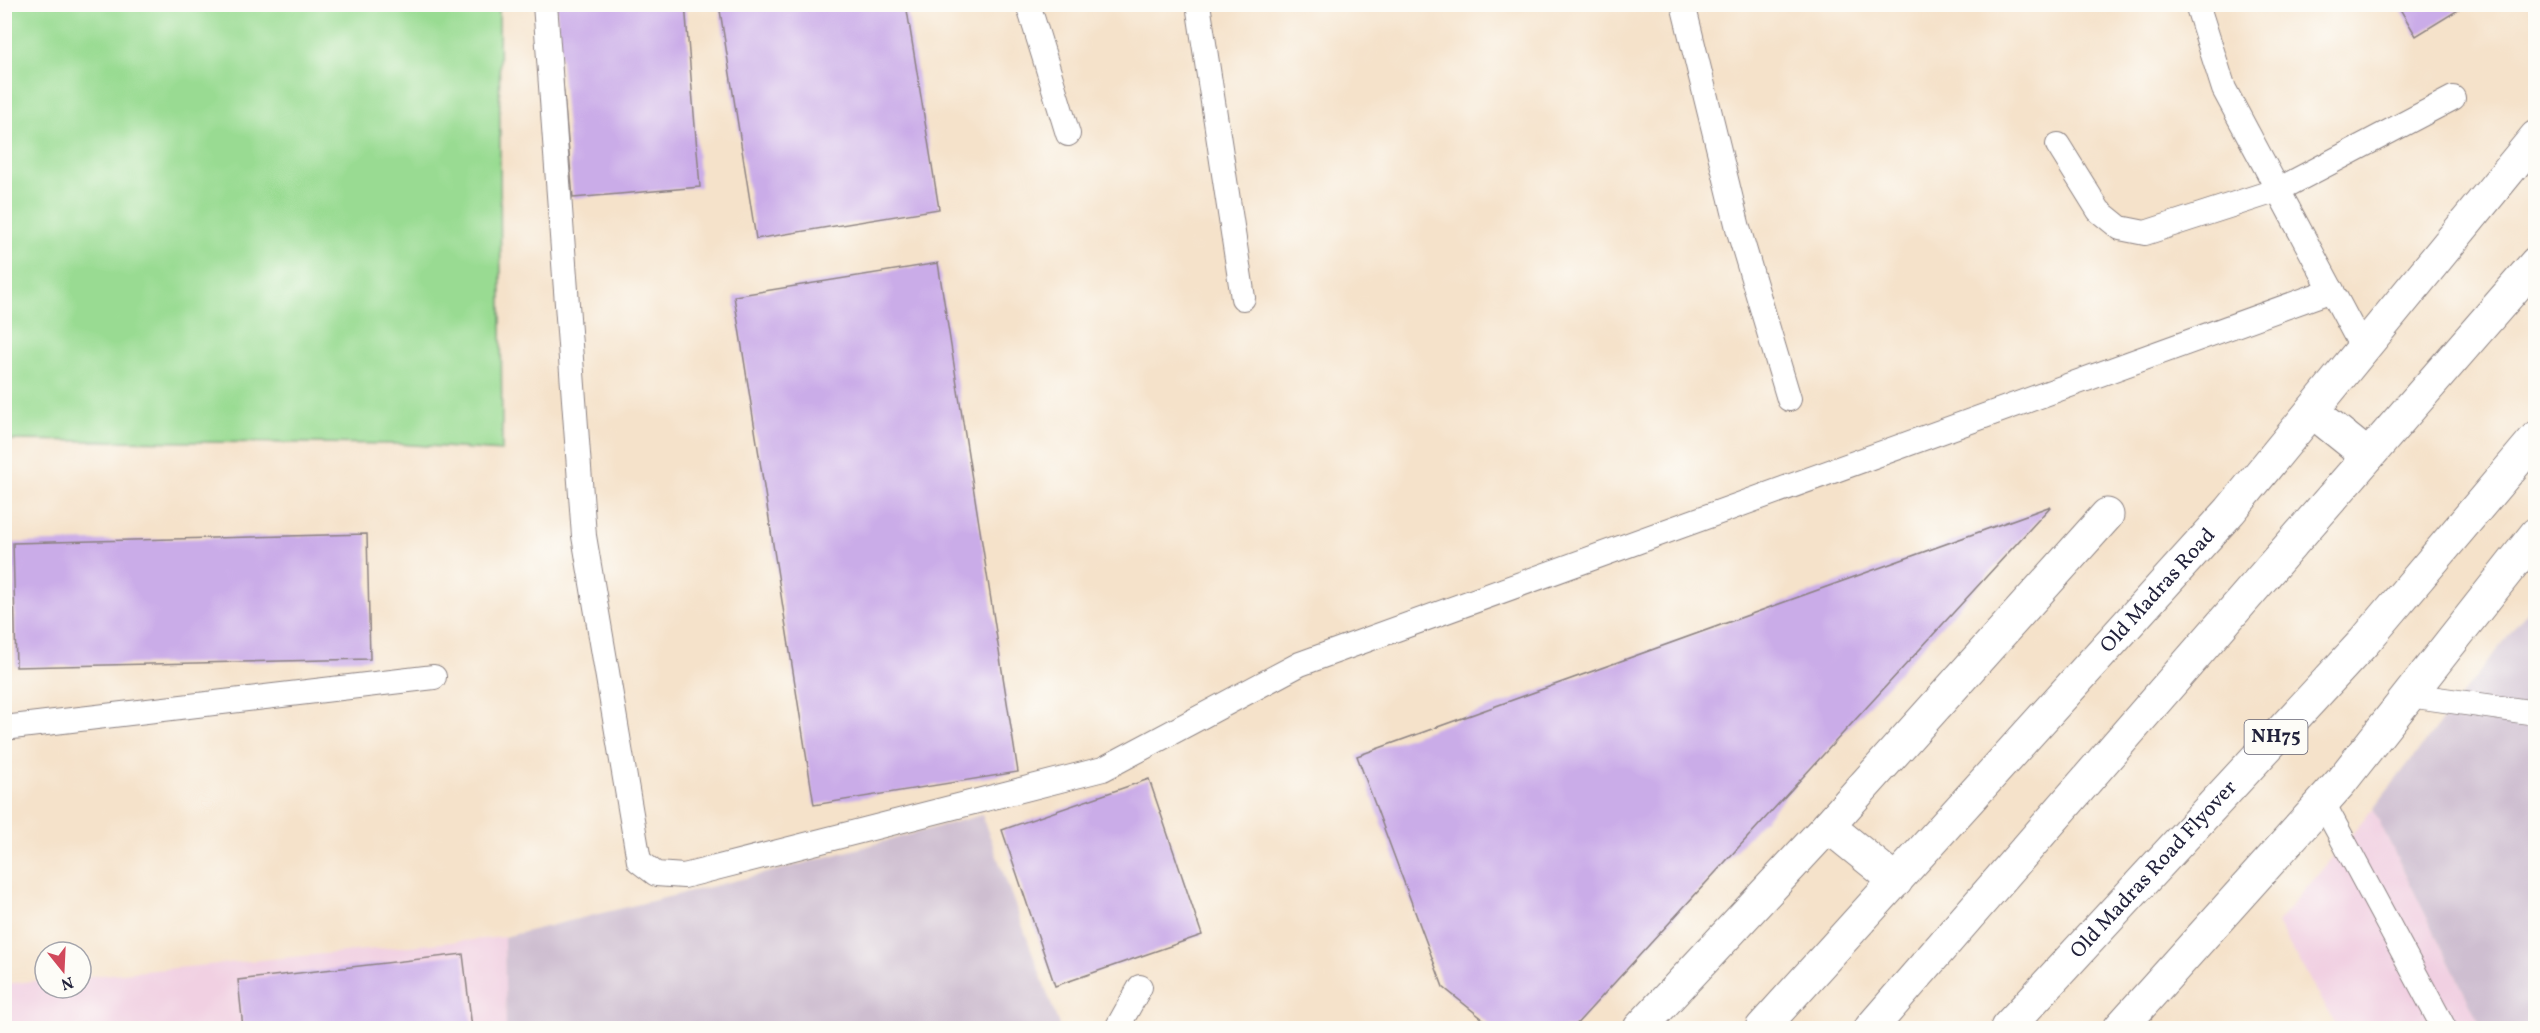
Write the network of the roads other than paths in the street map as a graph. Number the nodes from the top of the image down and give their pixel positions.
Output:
1 (544, 4) edge
2 (1028, 4) edge
3 (1198, 4) edge
4 (1683, 4) edge
5 (2197, 4) edge
6 (2453, 98) dead end
7 (1068, 134) dead end
8 (2535, 137) edge
9 (2058, 145) dead end
10 (2278, 190) junction
11 (2535, 263) edge
12 (2332, 290) junction
13 (1243, 298) dead end
14 (2363, 349) junction
15 (1789, 399) dead end
16 (2312, 411) junction
17 (2535, 438) edge
18 (2368, 456) junction
19 (2107, 515) dead end
20 (2535, 534) edge
21 (434, 677) dead end
22 (2409, 695) junction
23 (2535, 713) edge
24 (4, 728) edge
25 (2323, 803) junction
26 (1828, 826) junction
27 (1896, 881) junction
28 (1140, 987) dead end
29 (1117, 1029) edge
30 (1640, 1029) edge
31 (1762, 1029) edge
32 (1871, 1029) edge
33 (2007, 1029) edge
34 (2120, 1029) edge
35 (2444, 1029) edge

1 - 12 lane
2 - 7 lane
3 - 13 lane
4 - 15 lane
5 - 10 lane
6 - 10 lane
8 - 14 main road, Old Madras Road
9 - 10 lane
10 - 12 lane
11 - 18 main road
12 - 14 lane
14 - 16 main road, Old Madras Road
16 - 18 main road
16 - 27 main road, Old Madras Road
17 - 33 main road, Old Madras Road Flyover / NH75
18 - 32 main road
19 - 26 main road
20 - 22 main road
21 - 24 lane
22 - 23 lane
22 - 25 main road
25 - 34 main road
25 - 35 lane
26 - 27 main road
26 - 30 main road
27 - 31 main road, Old Madras Road
28 - 29 lane

